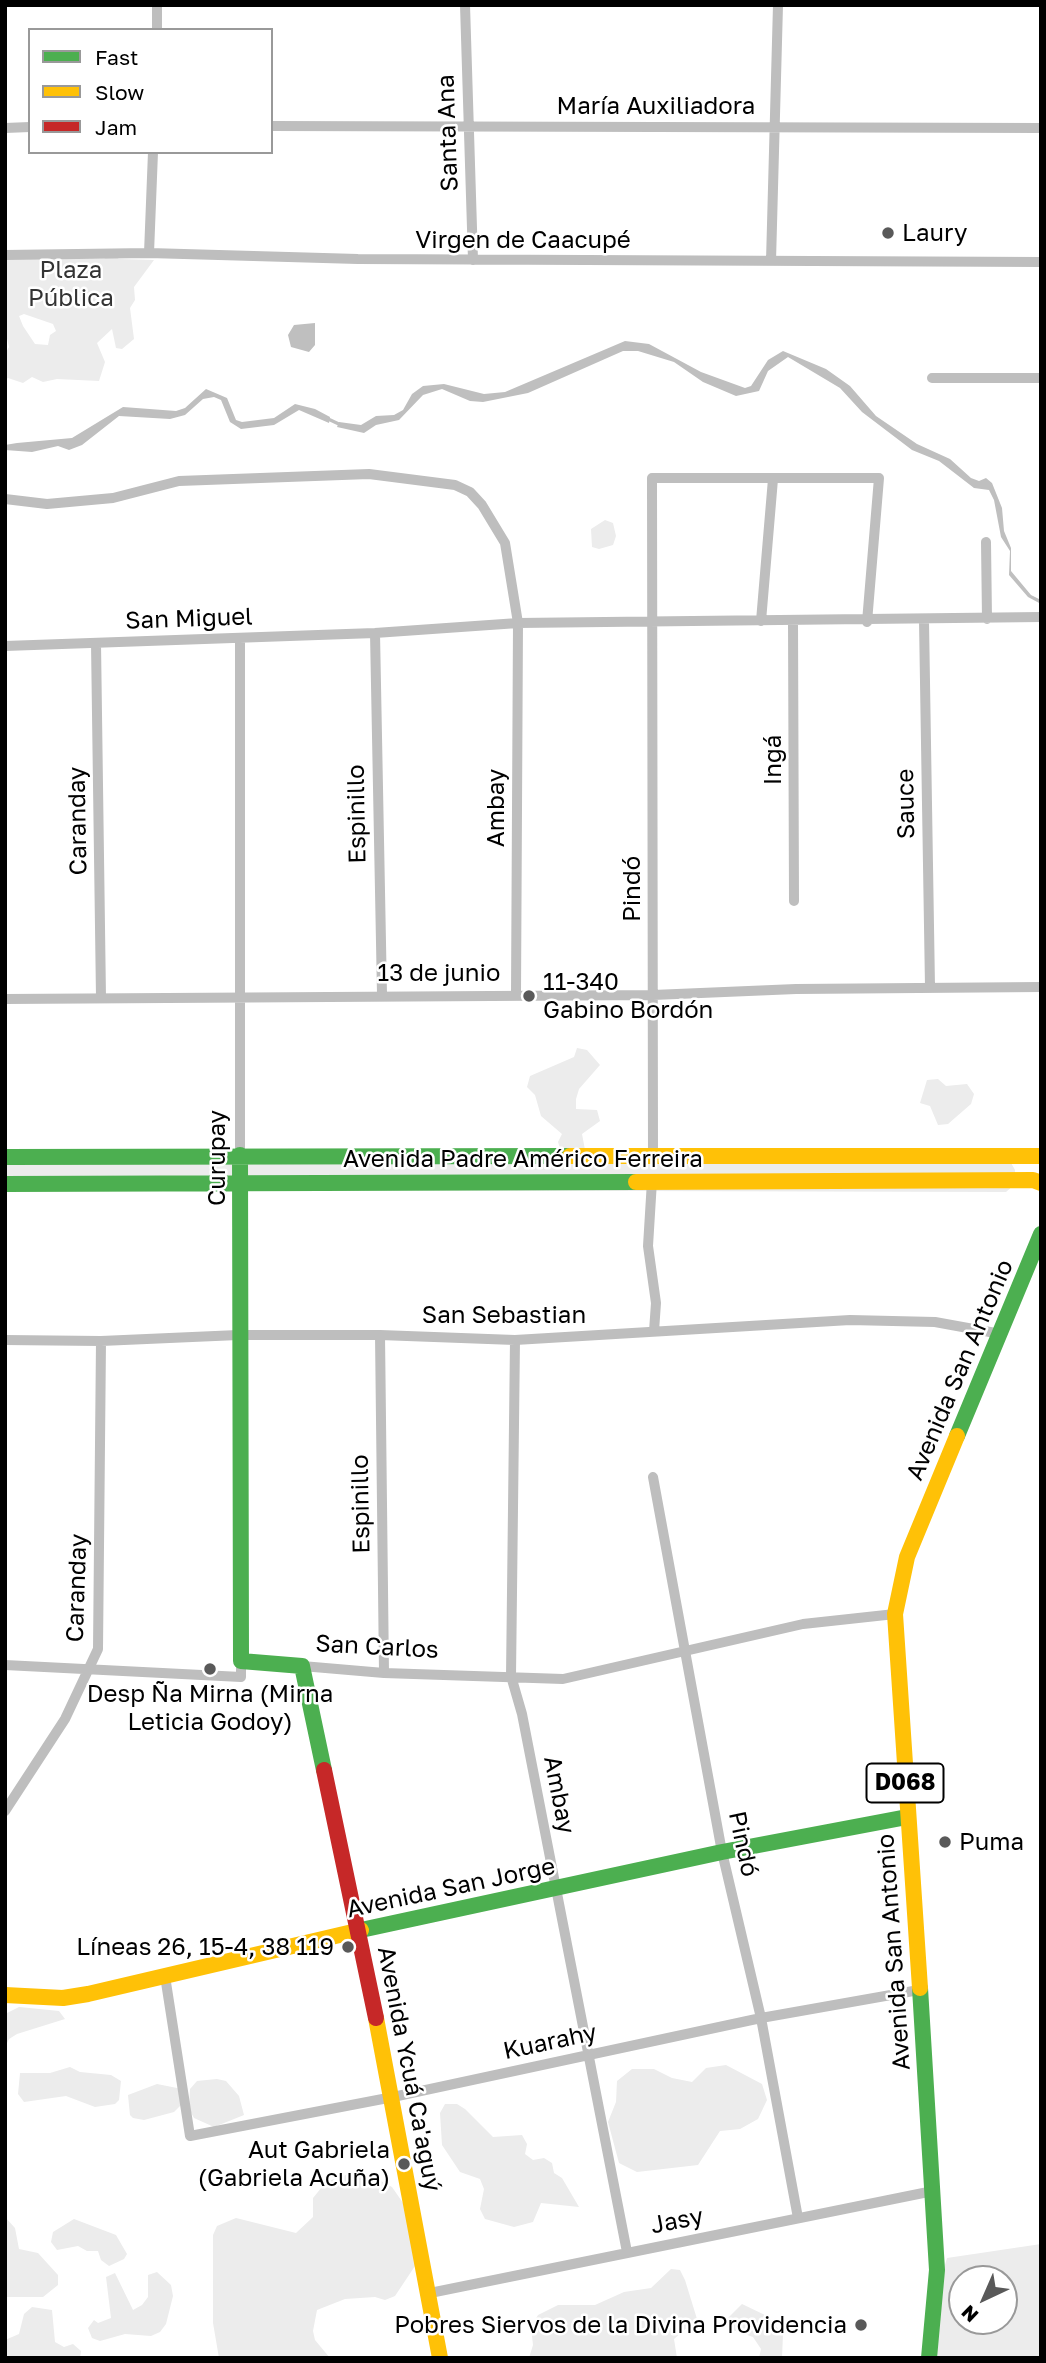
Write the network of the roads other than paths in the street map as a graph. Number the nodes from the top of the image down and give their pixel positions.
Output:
1 (157, 5) edge
2 (465, 5) edge
3 (778, 5) edge
4 (157, 28) edge
5 (470, 126) junction
6 (28, 127) edge
7 (273, 127) edge
8 (774, 127) junction
9 (5, 128) edge
10 (1041, 128) edge
11 (153, 154) edge
12 (149, 253) junction
13 (5, 255) edge
14 (473, 260) junction
15 (771, 261) junction
16 (1041, 262) edge
17 (932, 378) dead end
18 (1041, 378) edge
19 (773, 479) junction
20 (5, 499) edge
21 (986, 542) dead end
22 (1041, 617) edge
23 (988, 619) junction
24 (793, 620) junction
25 (761, 621) junction
26 (924, 621) junction
27 (867, 622) junction
28 (518, 623) junction
29 (653, 623) junction
30 (375, 633) junction
31 (240, 639) junction
32 (96, 643) junction
33 (5, 646) edge
34 (794, 901) dead end
35 (930, 987) junction
36 (1041, 987) edge
37 (516, 994) junction
38 (382, 995) junction
39 (653, 995) junction
40 (101, 998) junction
41 (240, 998) junction
42 (5, 999) edge
43 (240, 1155) junction
44 (653, 1155) junction
45 (1039, 1156) edge
46 (5, 1157) edge
47 (652, 1181) junction
48 (1037, 1181) edge
49 (240, 1183) junction
50 (5, 1184) edge
51 (1041, 1234) edge
52 (654, 1331) junction
53 (1001, 1334) junction
54 (238, 1335) junction
55 (380, 1335) junction
56 (5, 1340) edge
57 (515, 1340) junction
58 (101, 1342) junction
59 (653, 1477) dead end
60 (895, 1614) junction
61 (686, 1652) junction
62 (5, 1665) edge
63 (302, 1666) junction
64 (91, 1668) junction
65 (241, 1669) junction
66 (384, 1673) junction
67 (511, 1676) junction
68 (5, 1811) edge
69 (907, 1817) junction
70 (722, 1852) junction
71 (556, 1888) junction
72 (358, 1931) junction
73 (165, 1976) junction
74 (919, 1990) junction
75 (5, 1995) edge
76 (761, 2018) junction
77 (587, 2055) junction
78 (393, 2097) junction
79 (933, 2191) junction
80 (798, 2218) junction
81 (627, 2252) junction
82 (430, 2293) junction
83 (440, 2358) edge
84 (929, 2358) edge

1 - 4 street
2 - 5 street, Santa Ana
3 - 8 street
5 - 7 street, María Auxiliadora
5 - 8 street, María Auxiliadora
5 - 14 street, Santa Ana
6 - 9 street
8 - 10 street, María Auxiliadora
8 - 15 street
11 - 12 street
12 - 13 street, Virgen de Caacupé
12 - 14 street, Virgen de Caacupé
14 - 15 street, Virgen de Caacupé
15 - 16 street, Virgen de Caacupé
17 - 18 street
19 - 25 street
19 - 27 street
19 - 29 street, Pindó
20 - 28 street, Ambay
21 - 23 street
22 - 23 street, San Miguel
23 - 26 street, San Miguel
24 - 25 street, San Miguel
24 - 27 street, San Miguel
24 - 34 street, Ingá
25 - 29 street, San Miguel
26 - 27 street, San Miguel
26 - 35 street, Sauce
28 - 29 street, San Miguel
28 - 30 street, San Miguel
28 - 37 street, Ambay
29 - 39 street, Pindó
30 - 31 street, San Miguel
30 - 38 street, Espinillo
31 - 32 street, San Miguel
31 - 41 street, Curupay
32 - 33 street, San Miguel
32 - 40 street, Caranday
35 - 36 street, 13 de junio
35 - 39 street, 13 de junio
37 - 38 street, 13 de junio
37 - 39 street, 13 de junio
38 - 41 street, 13 de junio
39 - 44 street, Pindó
40 - 41 street, 13 de junio
40 - 42 street, 13 de junio
41 - 43 street, Curupay
43 - 44 street, Avenida Padre Américo Ferreira
43 - 46 street, Avenida Padre Américo Ferreira
43 - 49 street, Curupay
44 - 45 street, Avenida Padre Américo Ferreira
45 - 48 street
47 - 48 street, Avenida Padre Américo Ferreira
47 - 49 street, Avenida Padre Américo Ferreira
47 - 52 street
49 - 50 street, Avenida Padre Américo Ferreira
49 - 54 street, Curupay
51 - 53 street, Avenida San Antonio / D068
52 - 53 street, San Sebastian
52 - 57 street, San Sebastian
53 - 60 street, Avenida San Antonio / D068
54 - 55 street, San Sebastian
54 - 58 street, San Sebastian
54 - 65 street, Curupay
55 - 57 street, San Sebastian
55 - 66 street, Espinillo
56 - 58 street, San Sebastian
57 - 67 street, Ambay
58 - 64 street, Caranday
59 - 61 street, Pindó
60 - 61 street, San Carlos
60 - 69 street, Avenida San Antonio / D068
61 - 67 street, San Carlos
61 - 70 street, Pindó
62 - 64 street, San Carlos
63 - 65 street, San Carlos
63 - 66 street, San Carlos
63 - 72 street, Avenida Ycuá Ca'aguý
64 - 65 street, San Carlos
64 - 68 street, Caranday
66 - 67 street, San Carlos
67 - 71 street, Ambay
69 - 70 street, Avenida San Jorge
69 - 74 street, Avenida San Antonio / D068
70 - 71 street, Avenida San Jorge
70 - 76 street, Pindó
71 - 72 street, Avenida San Jorge
71 - 77 street, Ambay
72 - 73 street, Avenida San Jorge
72 - 78 street, Avenida Ycuá Ca'aguý
73 - 75 street, Avenida San Jorge
73 - 78 street, Kuarahy
74 - 76 street, Kuarahy
74 - 79 street, Avenida San Antonio / D068
76 - 77 street, Kuarahy
76 - 80 street, Pindó
77 - 78 street, Kuarahy
77 - 81 street, Ambay
78 - 82 street, Avenida Ycuá Ca'aguý
79 - 80 street, Jasy
79 - 84 street, Avenida San Antonio / D068
80 - 81 street, Jasy
81 - 82 street, Jasy
82 - 83 street, Avenida Ycuá Ca'aguý

